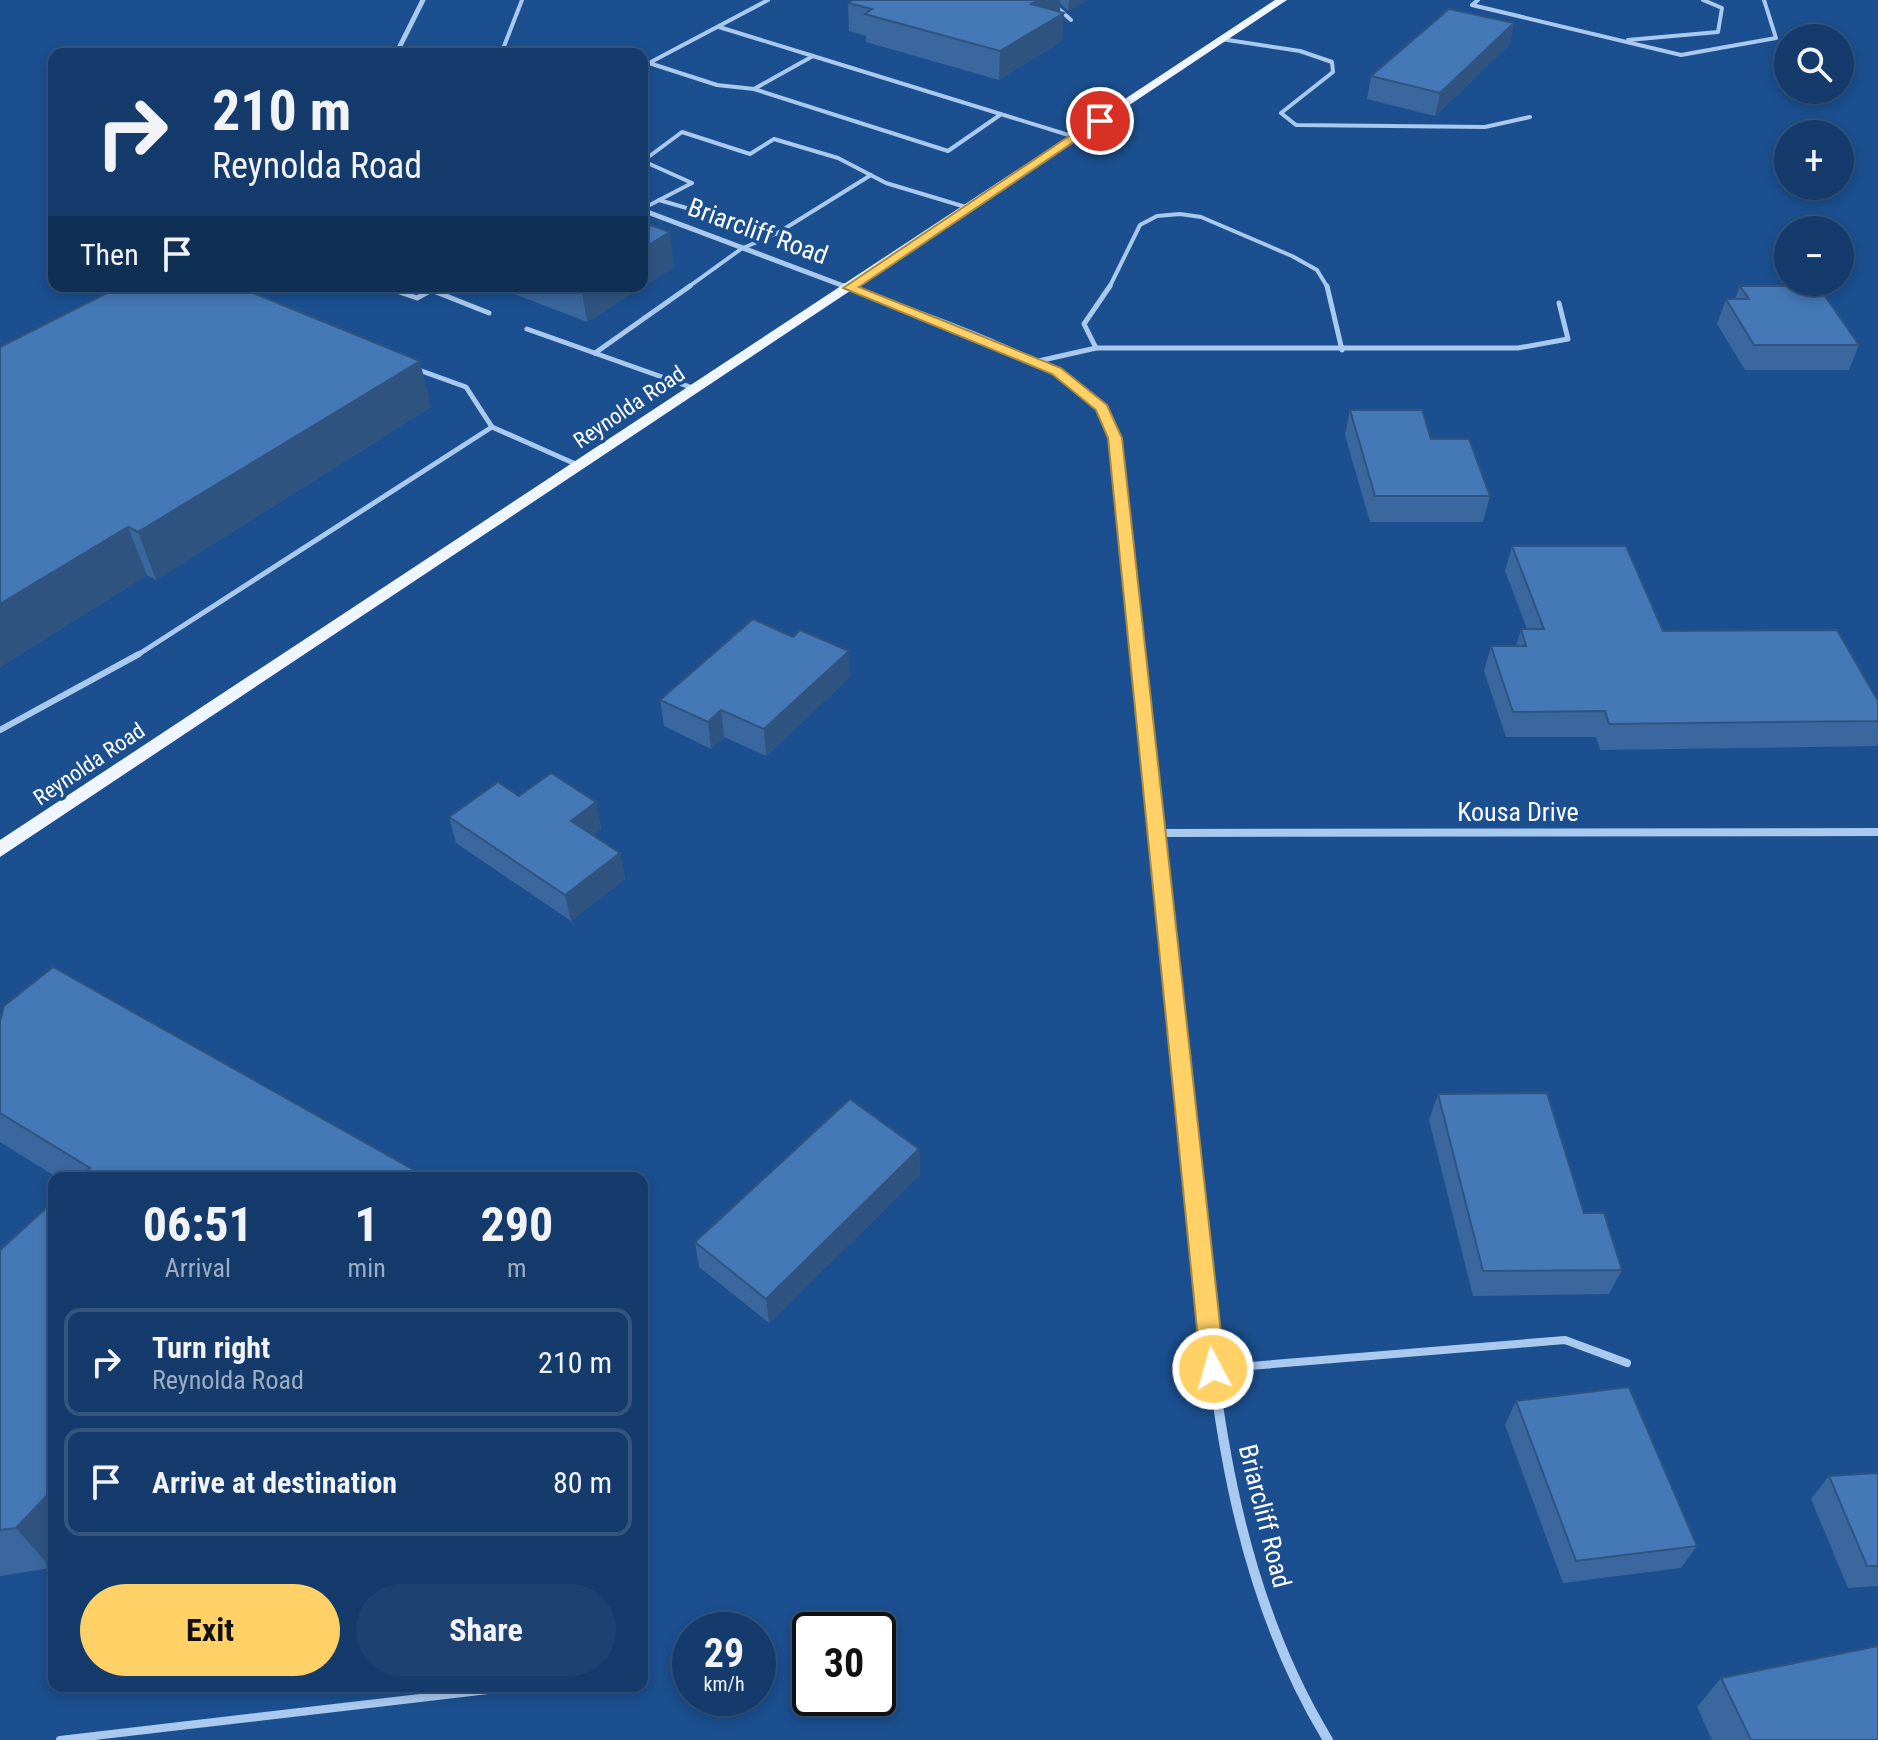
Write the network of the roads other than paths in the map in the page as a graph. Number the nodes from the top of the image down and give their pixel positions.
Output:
1 (423, 0) edge
2 (522, 0) edge
3 (758, 0) edge
4 (1049, 0) edge
5 (1282, 0) edge
6 (1478, 0) edge
7 (1703, 0) edge
8 (1764, 0) edge
9 (766, 1) edge
10 (1071, 20) dead end
11 (719, 27) junction
12 (1221, 39) junction
13 (1621, 40) junction
14 (399, 48) edge
15 (503, 48) edge
16 (813, 56) junction
17 (754, 89) junction
18 (1000, 115) junction
19 (1530, 117) dead end
20 (1075, 137) junction
21 (648, 157) edge
22 (648, 163) edge
23 (871, 175) junction
24 (659, 200) junction
25 (648, 206) edge
26 (969, 208) junction
27 (648, 212) edge
28 (776, 234) junction
29 (741, 249) junction
30 (849, 288) junction
31 (400, 292) edge
32 (428, 292) edge
33 (436, 292) edge
34 (1559, 303) dead end
35 (489, 313) dead end
36 (527, 329) dead end
37 (1096, 348) junction
38 (1342, 350) junction
39 (595, 353) junction
40 (1034, 362) junction
41 (408, 366) edge
42 (695, 389) junction
43 (492, 427) junction
44 (580, 466) junction
45 (0, 730) edge
46 (1878, 832) edge
47 (1157, 833) junction
48 (0, 850) edge
49 (1627, 1363) dead end
50 (1213, 1369) junction
51 (472, 1692) edge
52 (60, 1740) edge
53 (1328, 1740) edge

1 - 14 street
2 - 15 lane
3 - 9 lane
4 - 10 lane
5 - 12 main road, Reynolda Road
6 - 13 lane
7 - 13 lane
8 - 13 lane
9 - 11 lane
11 - 16 lane
11 - 17 lane
12 - 19 lane
12 - 20 main road, Reynolda Road
16 - 17 lane
16 - 18 lane
17 - 18 lane
18 - 20 lane
20 - 26 main road, Reynolda Road
21 - 23 lane
22 - 24 lane
23 - 26 lane
23 - 28 lane
24 - 25 lane
24 - 28 lane
26 - 30 main road, Reynolda Road
27 - 29 street, Briarcliff Road
28 - 29 lane
29 - 30 street, Briarcliff Road
29 - 39 lane
30 - 40 street, Briarcliff Road
30 - 42 main road, Reynolda Road
31 - 32 lane
33 - 35 lane
34 - 38 lane
36 - 39 lane
37 - 38 lane
37 - 38 lane
37 - 40 lane
39 - 42 lane
40 - 47 street, Briarcliff Road
41 - 43 lane
42 - 44 main road, Reynolda Road
43 - 44 lane
43 - 45 lane
44 - 48 main road, Reynolda Road
46 - 47 street, Kousa Drive
47 - 50 street, Briarcliff Road
49 - 50 lane
50 - 53 street, Briarcliff Road
51 - 52 lane

